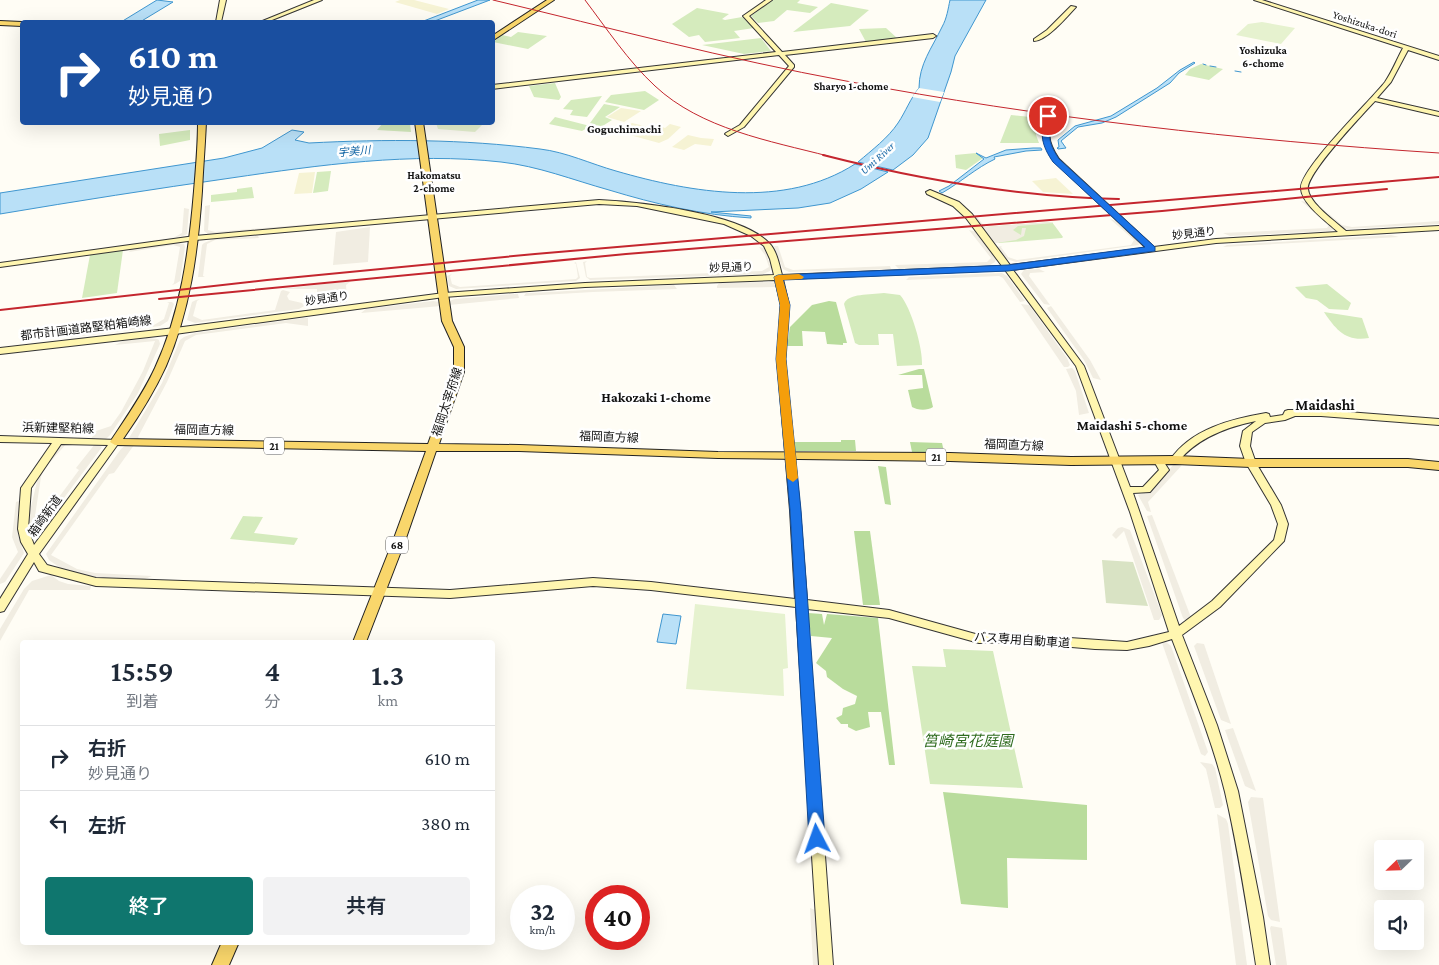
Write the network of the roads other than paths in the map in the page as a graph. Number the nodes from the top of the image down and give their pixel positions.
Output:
1 (223, 0) edge
2 (318, 0) edge
3 (551, 0) edge
4 (769, 0) edge
5 (1257, 0) edge
6 (1073, 8) dead end
7 (218, 20) edge
8 (268, 20) edge
9 (0, 23) edge
10 (20, 24) edge
11 (933, 36) dead end
12 (495, 37) edge
13 (1036, 40) dead end
14 (1406, 48) junction
15 (781, 53) junction
16 (1439, 58) edge
17 (495, 87) edge
18 (1375, 99) junction
19 (1050, 110) dead end
20 (1439, 114) edge
21 (202, 125) edge
22 (419, 125) edge
23 (728, 134) dead end
24 (930, 192) dead end
25 (431, 218) junction
26 (1439, 228) edge
27 (1345, 234) junction
28 (195, 238) junction
29 (1152, 249) junction
30 (0, 265) edge
31 (1008, 268) junction
32 (778, 277) junction
33 (444, 295) junction
34 (175, 331) junction
35 (0, 351) edge
36 (1294, 413) junction
37 (1439, 422) edge
38 (0, 439) edge
39 (59, 440) junction
40 (115, 442) junction
41 (432, 447) junction
42 (791, 456) junction
43 (1175, 460) junction
44 (1116, 461) junction
45 (1158, 461) junction
46 (1251, 463) junction
47 (1439, 466) edge
48 (1127, 490) junction
49 (34, 554) junction
50 (380, 592) junction
51 (801, 604) junction
52 (0, 608) edge
53 (1176, 634) junction
54 (360, 640) edge
55 (230, 945) edge
56 (220, 965) edge
57 (826, 965) edge
58 (1263, 965) edge

1 - 7 street
2 - 8 street
3 - 12 main road
4 - 15 street
5 - 14 street, Yoshizuka-dori
6 - 13 street
9 - 10 main road
11 - 15 street
14 - 16 street, Yoshizuka-dori
14 - 18 street
15 - 17 street
15 - 23 street
18 - 20 street
18 - 27 street
19 - 29 street
21 - 28 main road
22 - 25 main road, 福岡太宰府線 / 68
24 - 31 street
25 - 28 street
25 - 32 street
25 - 33 main road, 福岡太宰府線 / 68
26 - 27 street, 妙見通り
27 - 29 street, 妙見通り
28 - 30 street
28 - 34 main road
29 - 31 street, 妙見通り
31 - 32 street, 妙見通り
31 - 44 street
32 - 33 street, 妙見通り
32 - 42 street
33 - 34 street, 妙見通り
33 - 41 main road, 福岡太宰府線 / 68
34 - 35 street, 都市計画道路堅粕箱崎線
34 - 40 main road
36 - 37 street
36 - 43 street
36 - 46 street
38 - 39 street, 浜新建堅粕線
39 - 40 street, 浜新建堅粕線
39 - 49 street
40 - 41 main road, 福岡直方線 / 21
40 - 49 street, 箱崎新道
41 - 42 main road, 福岡直方線 / 21
41 - 50 main road, 福岡太宰府線 / 68
42 - 44 main road, 福岡直方線 / 21
42 - 51 street
43 - 45 main road, 福岡直方線 / 21
43 - 46 main road, 福岡直方線 / 21
44 - 45 main road, 福岡直方線 / 21
44 - 48 street
45 - 48 street
46 - 47 main road, 福岡直方線 / 21
46 - 53 street
48 - 53 street
49 - 50 street, バス専用自動車道
49 - 52 street, 箱崎新道
50 - 51 street, バス専用自動車道
50 - 54 main road, 福岡太宰府線 / 68
51 - 53 street, バス専用自動車道
51 - 57 street
53 - 58 street
55 - 56 main road

